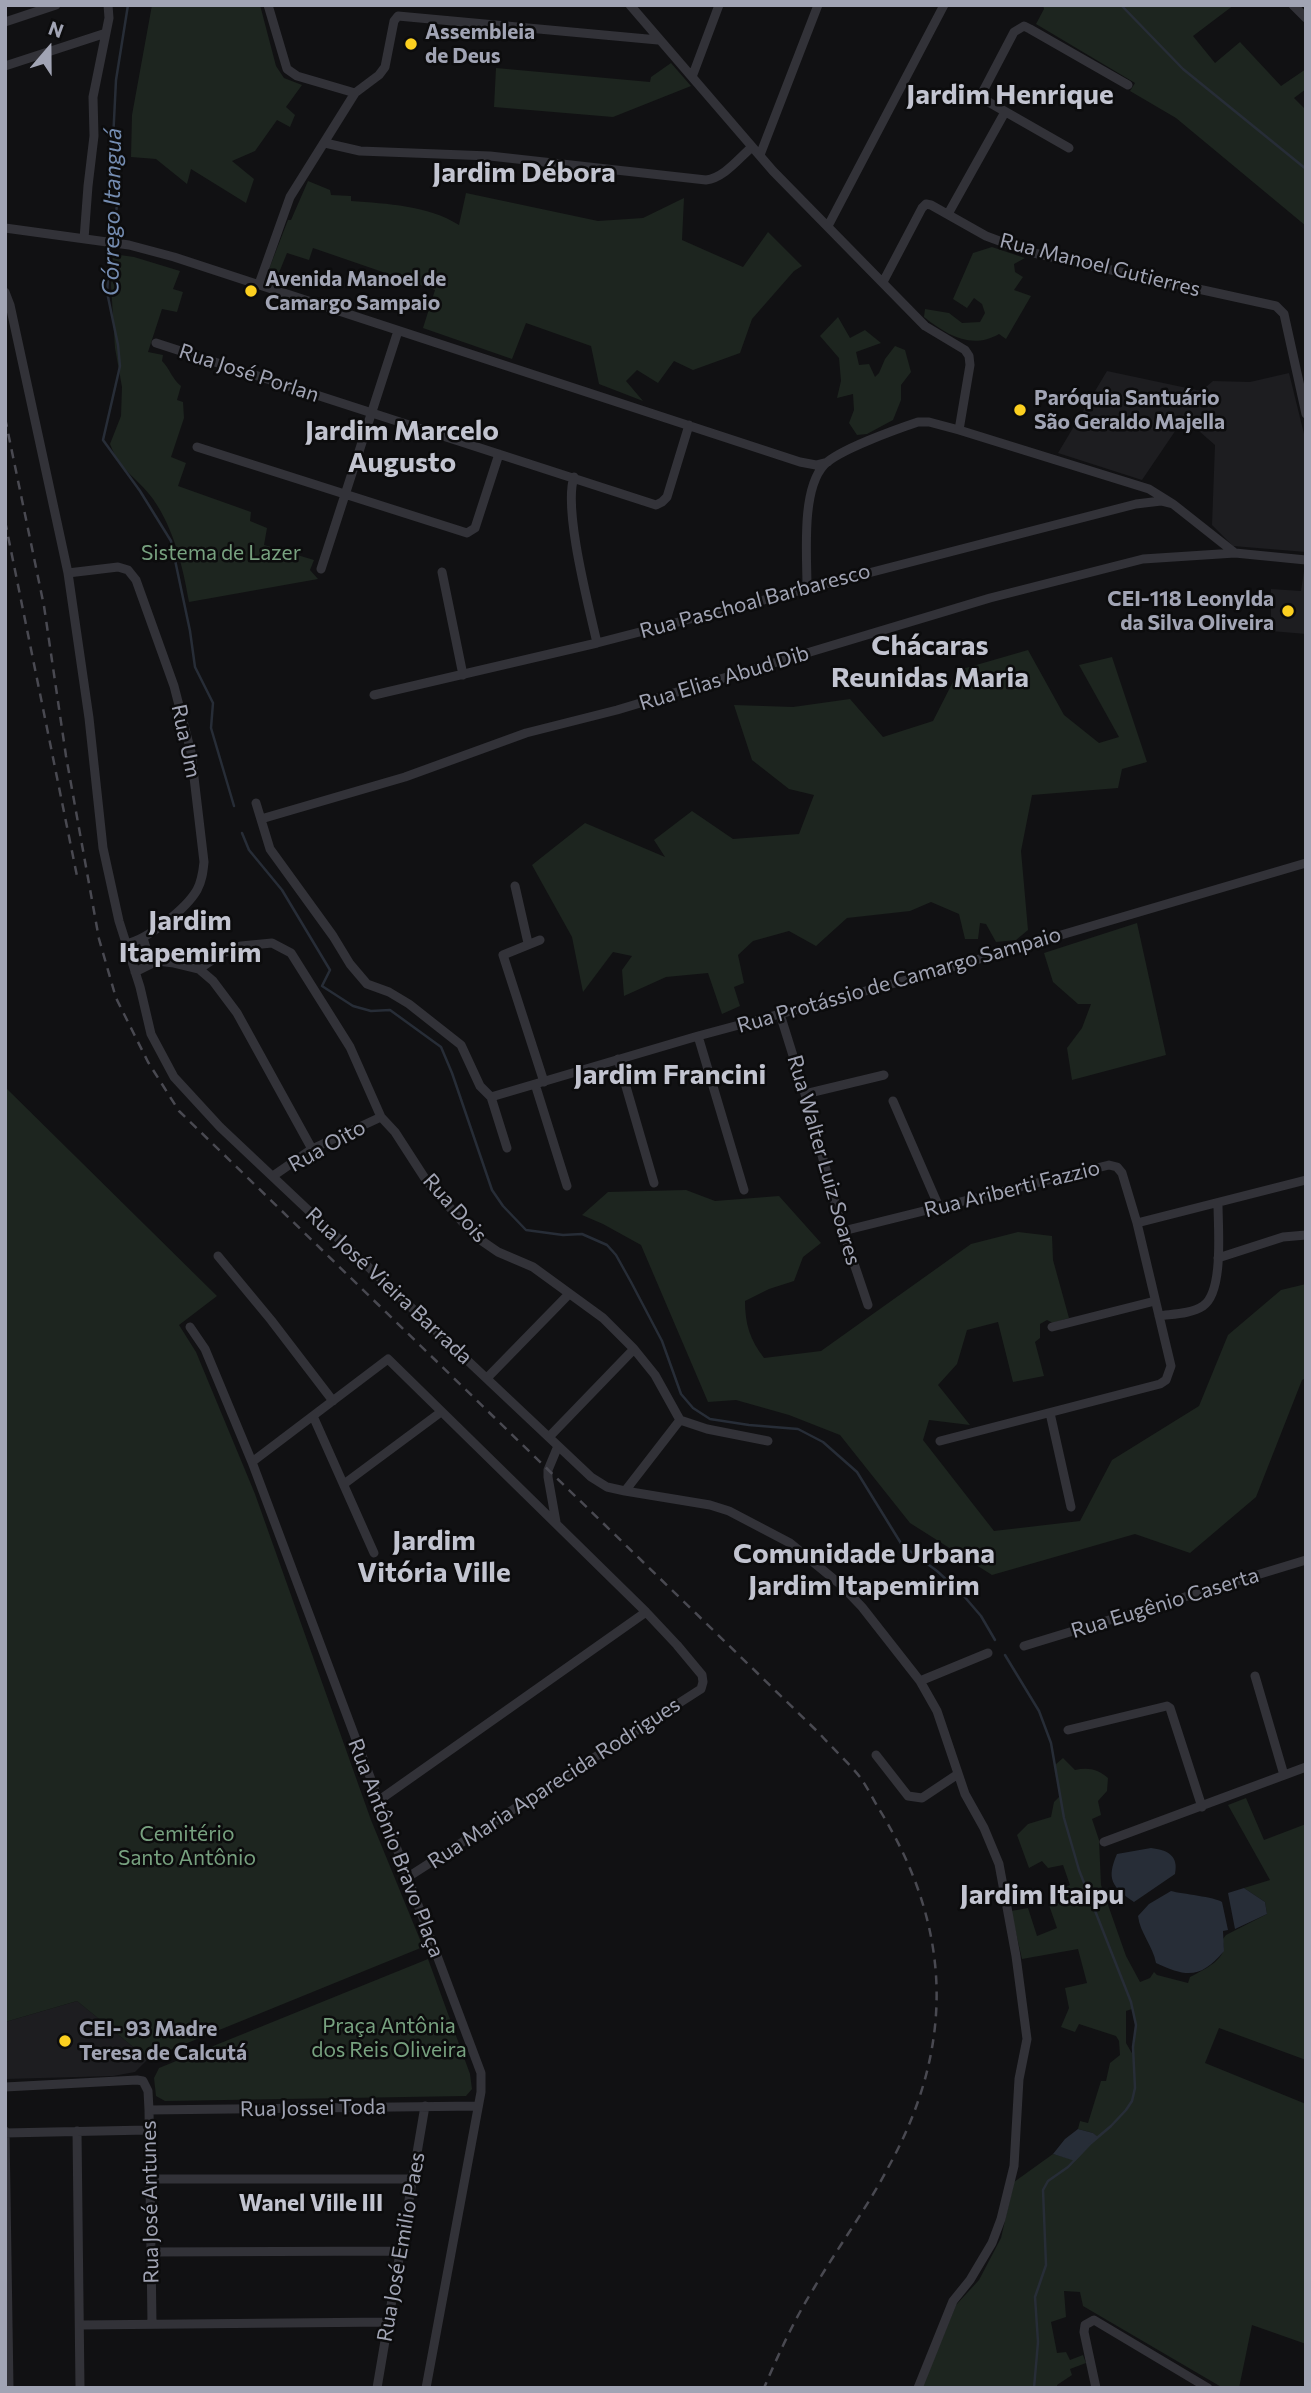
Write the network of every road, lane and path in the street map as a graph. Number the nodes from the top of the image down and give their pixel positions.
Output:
1 (57, 5) edge
2 (108, 5) edge
3 (268, 5) edge
4 (630, 5) edge
5 (719, 5) edge
6 (818, 5) edge
7 (944, 5) edge
8 (1293, 5) edge
9 (1306, 18) edge
10 (5, 22) edge
11 (106, 33) junction
12 (658, 40) junction
13 (5, 66) edge
14 (692, 77) junction
15 (1128, 85) dead end
16 (355, 93) junction
17 (1005, 112) junction
18 (325, 143) junction
19 (752, 147) junction
20 (1069, 148) dead end
21 (760, 155) junction
22 (948, 214) junction
23 (828, 226) junction
24 (5, 228) edge
25 (84, 239) junction
26 (883, 282) junction
27 (259, 284) junction
28 (5, 292) edge
29 (398, 331) junction
30 (156, 343) dead end
31 (372, 411) junction
32 (1306, 414) edge
33 (689, 425) junction
34 (959, 430) junction
35 (197, 447) dead end
36 (499, 454) junction
37 (800, 462) junction
38 (828, 462) junction
39 (819, 474) junction
40 (574, 477) junction
41 (1140, 486) junction
42 (346, 494) junction
43 (1136, 504) junction
44 (1173, 504) junction
45 (1235, 553) junction
46 (1306, 559) edge
47 (321, 569) dead end
48 (442, 572) dead end
49 (68, 573) junction
50 (807, 587) junction
51 (597, 643) junction
52 (463, 675) junction
53 (374, 695) dead end
54 (256, 803) dead end
55 (261, 819) junction
56 (1306, 863) edge
57 (515, 886) dead end
58 (143, 938) junction
59 (540, 940) dead end
60 (528, 943) junction
61 (126, 944) junction
62 (152, 964) junction
63 (199, 969) junction
64 (135, 972) junction
65 (780, 1014) junction
66 (698, 1036) junction
67 (618, 1059) junction
68 (884, 1075) dead end
69 (540, 1083) junction
70 (806, 1094) junction
71 (491, 1097) junction
72 (893, 1101) dead end
73 (381, 1117) junction
74 (507, 1148) dead end
75 (312, 1149) junction
76 (273, 1176) junction
77 (1306, 1180) edge
78 (654, 1183) dead end
79 (567, 1186) dead end
80 (744, 1190) dead end
81 (1218, 1204) junction
82 (939, 1207) junction
83 (1137, 1223) junction
84 (843, 1231) junction
85 (1306, 1235) edge
86 (218, 1256) dead end
87 (1217, 1258) junction
88 (569, 1294) junction
89 (1155, 1301) junction
90 (868, 1305) dead end
91 (1159, 1316) junction
92 (190, 1327) dead end
93 (1052, 1327) dead end
94 (634, 1349) junction
95 (487, 1378) junction
96 (333, 1401) junction
97 (441, 1412) junction
98 (1050, 1413) junction
99 (313, 1416) junction
100 (680, 1420) junction
101 (549, 1437) junction
102 (768, 1441) dead end
103 (940, 1441) dead end
104 (558, 1446) junction
105 (252, 1462) junction
106 (344, 1484) junction
107 (625, 1491) junction
108 (1072, 1507) dead end
109 (556, 1522) junction
110 (374, 1553) dead end
111 (1306, 1560) edge
112 (646, 1612) junction
113 (1024, 1646) dead end
114 (988, 1653) dead end
115 (1255, 1676) dead end
116 (920, 1681) junction
117 (1068, 1730) dead end
118 (876, 1755) dead end
119 (1306, 1767) edge
120 (958, 1774) junction
121 (1284, 1775) junction
122 (378, 1801) junction
123 (1202, 1807) junction
124 (1104, 1842) dead end
125 (408, 1877) junction
126 (5, 2087) edge
127 (425, 2106) junction
128 (478, 2106) junction
129 (149, 2110) junction
130 (148, 2130) junction
131 (77, 2131) junction
132 (5, 2132) edge
133 (150, 2179) junction
134 (413, 2179) junction
135 (401, 2251) junction
136 (152, 2252) junction
137 (388, 2322) junction
138 (152, 2324) junction
139 (80, 2325) junction
140 (1196, 2385) edge
141 (9, 2388) edge
142 (80, 2388) edge
143 (377, 2388) edge
144 (426, 2388) edge
145 (918, 2388) edge
146 (1096, 2388) edge
147 (1208, 2388) edge

1 - 10 street
2 - 11 street
3 - 16 street
4 - 12 street
5 - 14 street
6 - 21 street
7 - 23 street
8 - 9 street
11 - 13 street
11 - 25 street
12 - 14 street
12 - 16 street
14 - 19 street
15 - 17 street
16 - 18 street
17 - 20 street
17 - 22 street
18 - 19 street
18 - 27 street
19 - 21 street
21 - 23 street
22 - 26 street, Rua Manoel Gutierres
22 - 32 street, Rua Manoel Gutierres
23 - 26 street
24 - 25 street
25 - 27 street
26 - 34 street
27 - 29 street
28 - 49 street, Rua José Vieira Barrada
29 - 31 street
29 - 33 street
30 - 31 street, Rua José Porlan
31 - 36 street, Rua José Porlan
31 - 42 street
33 - 37 street
33 - 40 street, Rua José Porlan
34 - 38 street
34 - 41 street
35 - 42 street
36 - 40 street, Rua José Porlan
36 - 42 street
37 - 38 street
37 - 39 street
38 - 39 street
39 - 50 street
40 - 51 street
41 - 43 street
41 - 44 street
42 - 47 street
43 - 44 street, Rua Paschoal Barbaresco
43 - 50 street, Rua Paschoal Barbaresco
44 - 45 street
45 - 46 street
45 - 55 street, Rua Elias Abud Dib
48 - 52 street
49 - 58 street, Rua Um
49 - 61 street, Rua José Vieira Barrada
50 - 51 street, Rua Paschoal Barbaresco
51 - 52 street, Rua Paschoal Barbaresco
52 - 53 street, Rua Paschoal Barbaresco
54 - 55 street
55 - 71 street
56 - 65 street, Rua Protássio de Camargo Sampaio
57 - 60 street
58 - 61 street, Rua Um
58 - 62 street
59 - 60 street
60 - 69 street
61 - 64 street, Rua José Vieira Barrada
62 - 63 street
62 - 64 street
63 - 73 street, Rua Dois
63 - 75 street
64 - 76 street, Rua José Vieira Barrada
65 - 66 street, Rua Protássio de Camargo Sampaio
65 - 70 street, Rua Walter Luiz Soares
66 - 67 street, Rua Protássio de Camargo Sampaio
66 - 80 street
67 - 69 street, Rua Protássio de Camargo Sampaio
67 - 78 street
68 - 70 street
69 - 71 street, Rua Protássio de Camargo Sampaio
69 - 79 street
70 - 84 street, Rua Walter Luiz Soares
71 - 74 street
72 - 82 street
73 - 75 street, Rua Oito
73 - 88 street, Rua Dois
75 - 76 street, Rua Oito
76 - 95 street, Rua José Vieira Barrada
77 - 81 street
81 - 83 street
81 - 87 street
82 - 83 street, Rua Ariberti Fazzio
82 - 84 street, Rua Ariberti Fazzio
83 - 89 street, Rua Ariberti Fazzio
84 - 90 street, Rua Walter Luiz Soares
85 - 87 street
86 - 96 street
87 - 91 street
88 - 94 street, Rua Dois
88 - 95 street
89 - 91 street, Rua Ariberti Fazzio
89 - 93 street
91 - 98 street, Rua Ariberti Fazzio
92 - 105 street, Rua Antônio Bravo Plaça
94 - 100 street, Rua Dois
94 - 101 street
95 - 101 street, Rua José Vieira Barrada
96 - 97 street
96 - 99 street
97 - 106 street
97 - 109 street
98 - 103 street
98 - 108 street
99 - 105 street
99 - 106 street
100 - 102 street
100 - 107 street
101 - 104 street, Rua José Vieira Barrada
104 - 107 street, Rua José Vieira Barrada
104 - 109 street
105 - 122 street, Rua Antônio Bravo Plaça
106 - 110 street
107 - 116 street, Rua José Vieira Barrada
109 - 112 street
111 - 113 street, Rua Eugênio Caserta
112 - 122 street
112 - 125 street, Rua Maria Aparecida Rodrigues
114 - 116 street
115 - 121 street
116 - 120 street, Rua José Vieira Barrada
117 - 123 street
118 - 120 street
119 - 121 street
120 - 145 street, Rua José Vieira Barrada
121 - 123 street
122 - 125 street, Rua Antônio Bravo Plaça
123 - 124 street
125 - 128 street, Rua Antônio Bravo Plaça
126 - 129 street, Rua José Antunes
127 - 128 street, Rua Jossei Toda
127 - 129 street, Rua Jossei Toda
127 - 134 street, Rua José Emilio Paes
128 - 144 street, Rua Antônio Bravo Plaça
129 - 130 street, Rua José Antunes
130 - 131 street
130 - 133 street, Rua José Antunes
131 - 132 street
131 - 139 street
132 - 141 street
133 - 134 street
133 - 136 street, Rua José Antunes
134 - 135 street, Rua José Emilio Paes
135 - 136 street
135 - 137 street, Rua José Emilio Paes
136 - 138 street, Rua José Antunes
137 - 138 street
137 - 143 street, Rua José Emilio Paes
138 - 139 street
139 - 142 street
140 - 146 street
140 - 147 street

